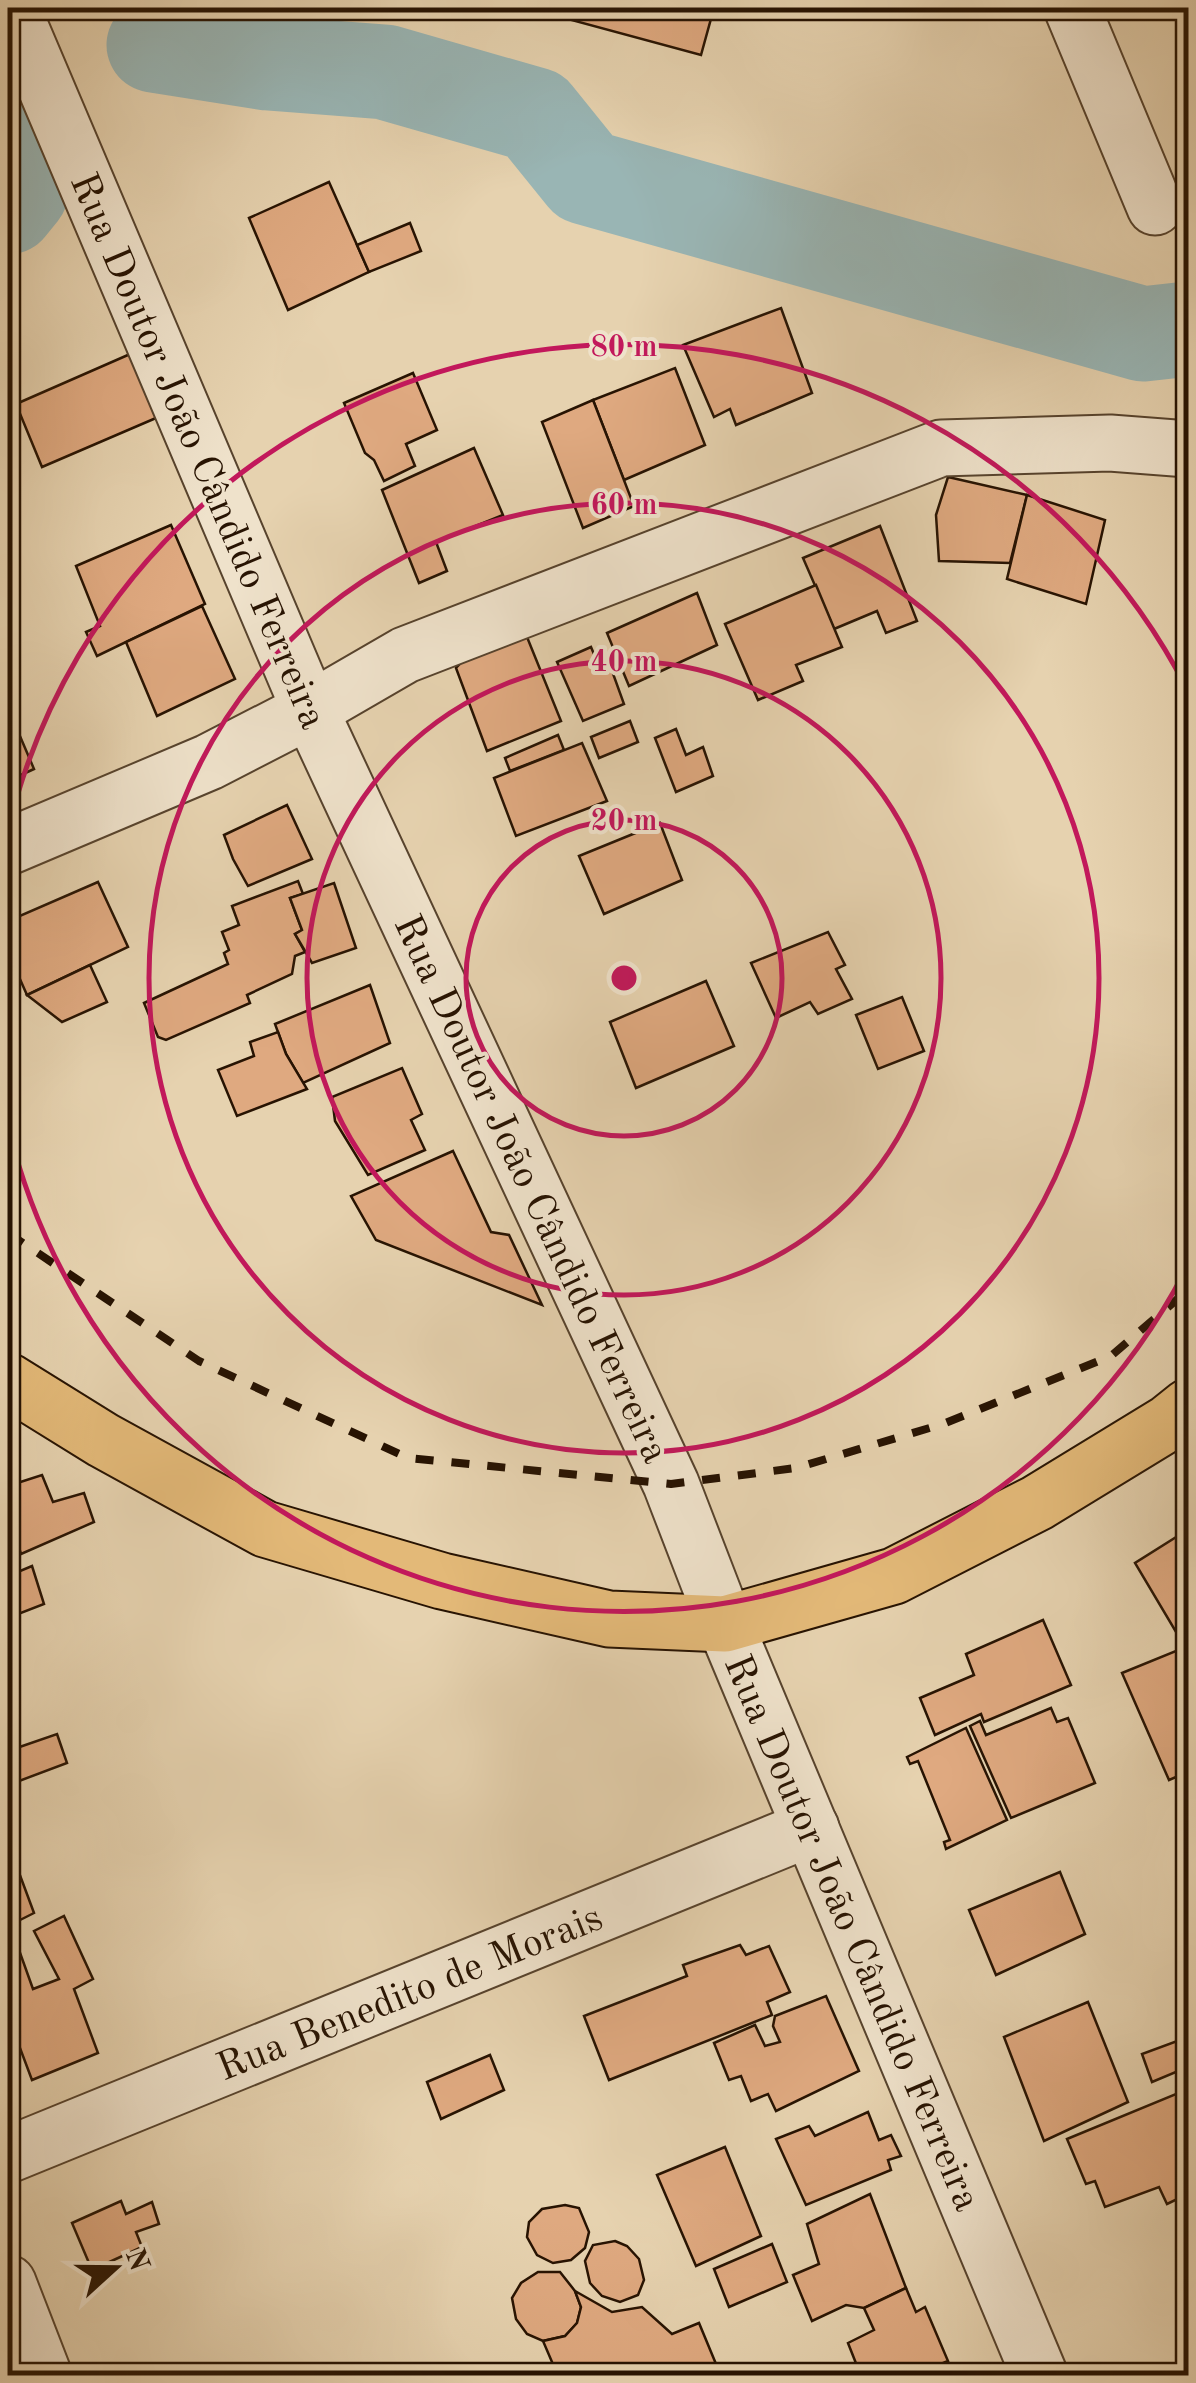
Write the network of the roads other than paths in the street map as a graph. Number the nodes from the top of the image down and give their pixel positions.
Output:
1 (12, 8) edge
2 (1072, 8) edge
3 (1155, 207) dead end
4 (1188, 449) edge
5 (310, 710) junction
6 (8, 848) edge
7 (8, 1381) edge
8 (1188, 1406) edge
9 (724, 1624) junction
10 (811, 1828) junction
11 (8, 2154) edge
12 (8, 2283) edge
13 (44, 2376) edge
14 (1040, 2376) edge

1 - 5 street, Rua Doutor João Cândido Ferreira
2 - 3 street
4 - 5 street
5 - 6 street
5 - 9 street, Rua Doutor João Cândido Ferreira
7 - 9 main road
8 - 9 main road
9 - 10 street, Rua Doutor João Cândido Ferreira
10 - 11 street, Rua Benedito de Morais
10 - 14 street, Rua Doutor João Cândido Ferreira
12 - 13 street

